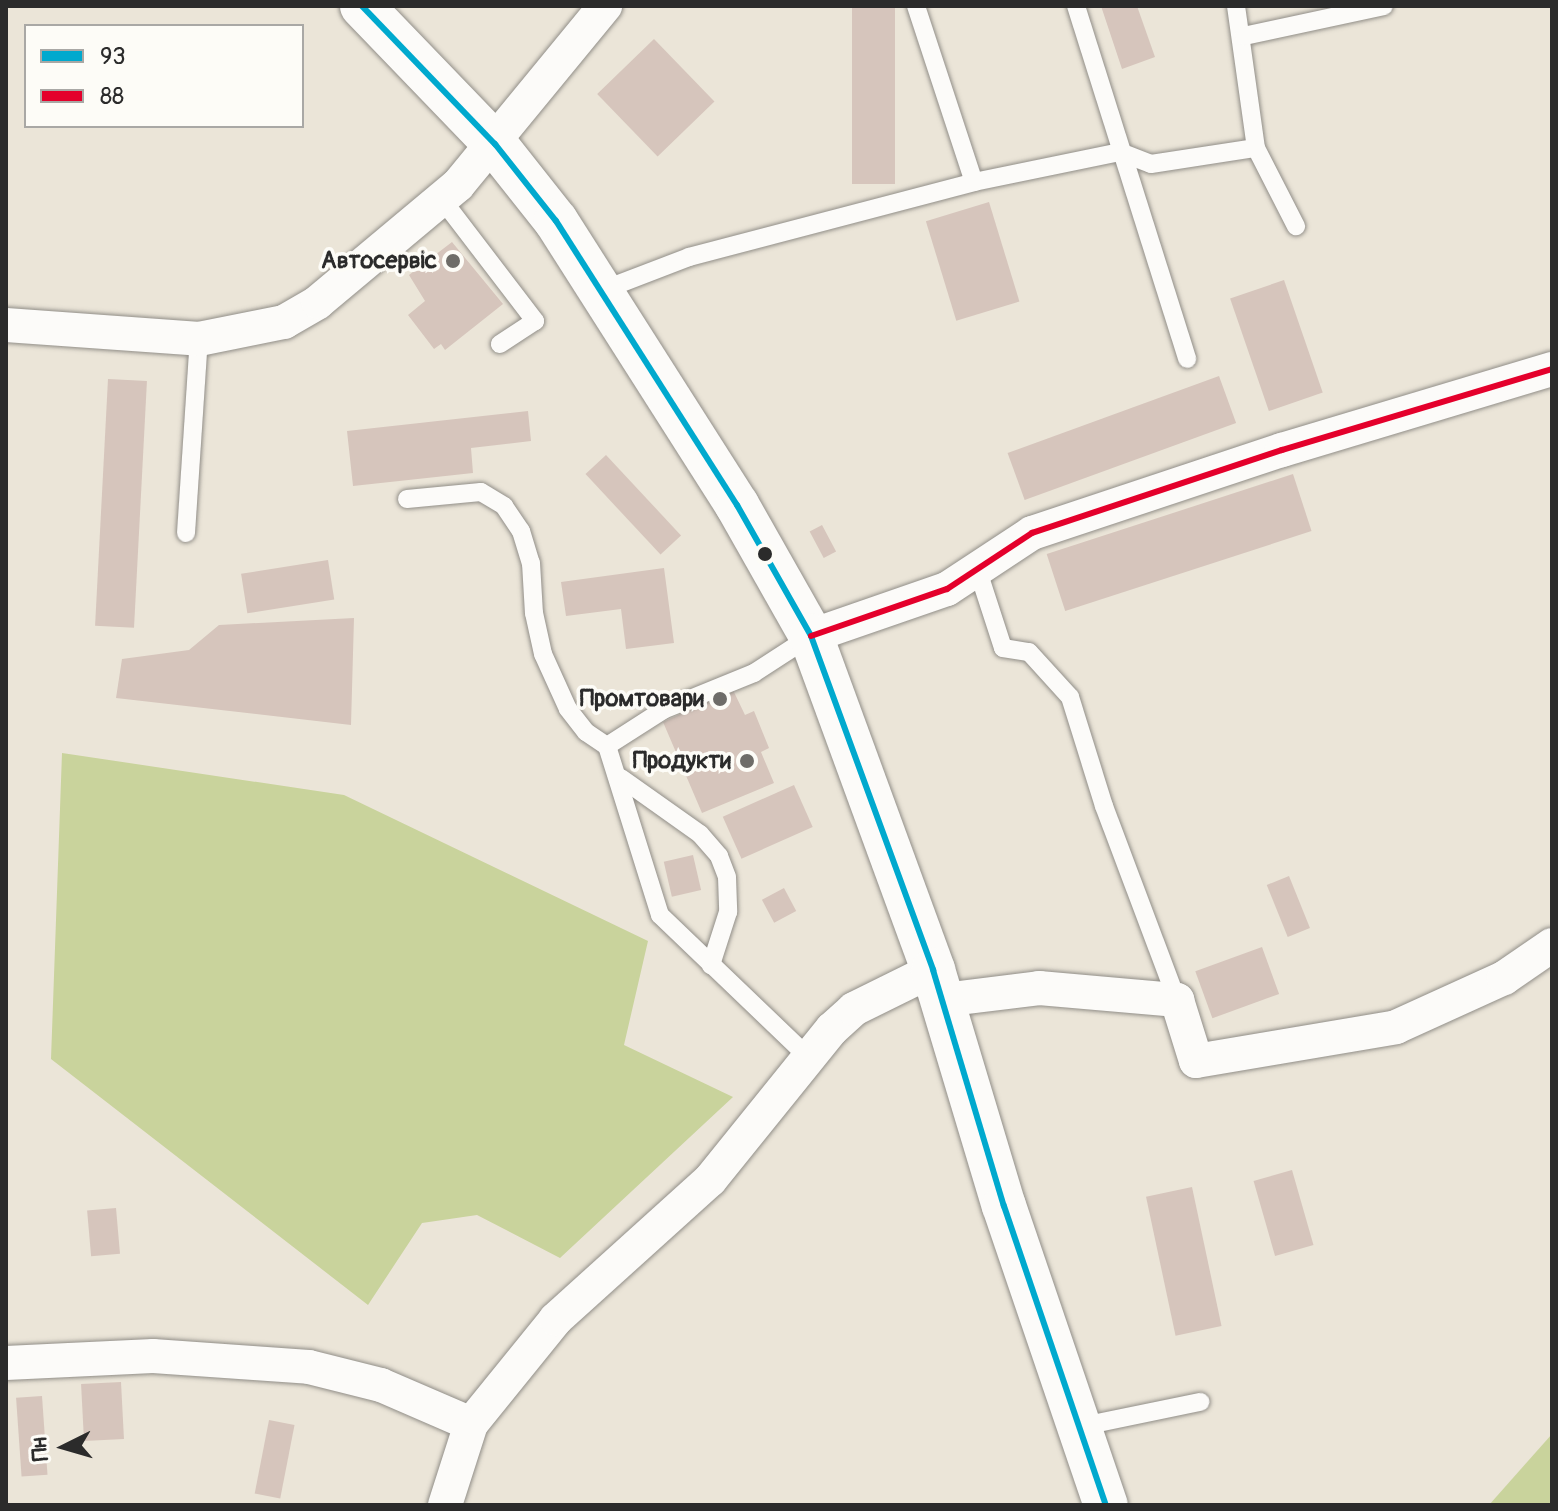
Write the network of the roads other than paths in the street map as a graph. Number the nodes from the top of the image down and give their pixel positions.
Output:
1 (362, 6) edge
2 (605, 6) edge
3 (916, 6) edge
4 (1076, 6) edge
5 (1236, 6) edge
6 (1384, 6) edge
7 (1244, 36) junction
8 (495, 144) junction
9 (1256, 148) junction
10 (1120, 152) junction
11 (974, 182) junction
12 (441, 198) junction
13 (1296, 226) dead end
14 (603, 290) junction
15 (6, 325) edge
16 (199, 339) junction
17 (500, 344) dead end
18 (1187, 359) dead end
19 (1552, 369) edge
20 (407, 499) dead end
21 (186, 533) dead end
22 (978, 571) junction
23 (811, 636) junction
24 (607, 746) junction
25 (621, 778) junction
26 (1552, 945) edge
27 (711, 965) junction
28 (938, 985) junction
29 (1177, 1000) junction
30 (806, 1055) junction
31 (6, 1363) edge
32 (1200, 1402) dead end
33 (471, 1424) junction
34 (1077, 1427) junction
35 (445, 1505) edge
36 (1106, 1505) edge

1 - 8 highway
2 - 8 street
3 - 11 lane
4 - 10 lane
5 - 7 lane
6 - 7 lane
7 - 9 lane
8 - 12 street
8 - 14 highway
9 - 10 lane
9 - 13 lane
10 - 11 lane
10 - 18 lane
11 - 14 lane
12 - 16 street
12 - 17 lane
14 - 23 highway
15 - 16 street
16 - 21 lane
19 - 22 street
20 - 24 lane
22 - 23 street
22 - 29 lane
23 - 24 lane
23 - 28 highway
24 - 25 lane
25 - 27 lane
25 - 27 lane
26 - 29 street
27 - 30 lane
28 - 29 street
28 - 30 street
28 - 34 highway
30 - 33 street
31 - 33 street
32 - 34 lane
33 - 35 street
34 - 36 highway

